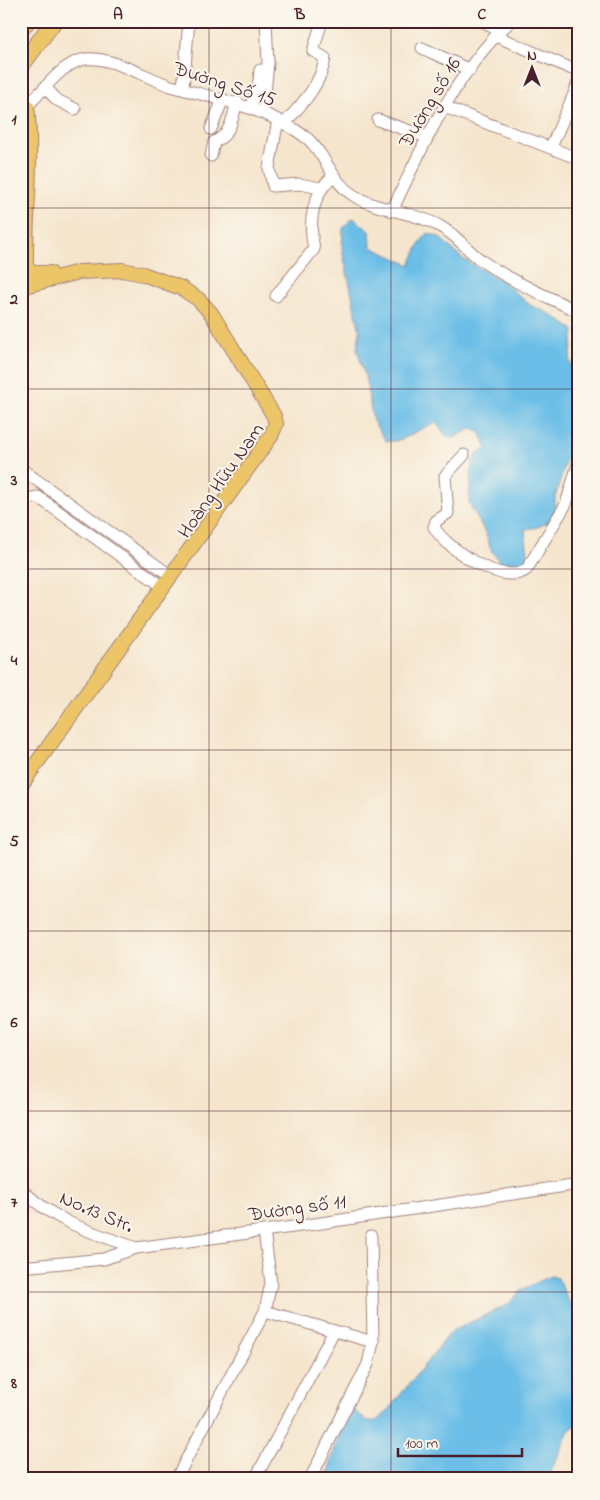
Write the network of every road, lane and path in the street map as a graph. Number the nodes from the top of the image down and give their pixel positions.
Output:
1 (40, 21) edge
2 (54, 21) edge
3 (189, 21) edge
4 (266, 21) edge
5 (322, 21) edge
6 (483, 21) edge
7 (511, 21) edge
8 (497, 34) junction
9 (26, 43) edge
10 (422, 48) dead end
11 (261, 66) dead end
12 (470, 70) junction
13 (579, 72) edge
14 (579, 80) edge
15 (46, 88) junction
16 (183, 88) junction
17 (576, 95) edge
18 (224, 98) junction
19 (24, 102) edge
20 (237, 102) junction
21 (445, 107) junction
22 (250, 108) junction
23 (76, 109) dead end
24 (263, 113) junction
25 (378, 120) dead end
26 (281, 122) junction
27 (211, 129) dead end
28 (427, 138) junction
29 (551, 147) junction
30 (211, 156) dead end
31 (579, 159) edge
32 (25, 167) edge
33 (333, 176) junction
34 (320, 188) junction
35 (392, 211) junction
36 (21, 286) edge
37 (276, 296) dead end
38 (579, 312) edge
39 (579, 360) edge
40 (579, 375) edge
41 (464, 455) dead end
42 (579, 461) edge
43 (21, 469) edge
44 (576, 476) edge
45 (21, 500) edge
46 (166, 581) junction
47 (152, 604) junction
48 (21, 785) edge
49 (579, 1184) edge
50 (21, 1189) edge
51 (264, 1231) junction
52 (371, 1236) dead end
53 (136, 1248) junction
54 (21, 1267) edge
55 (265, 1311) junction
56 (334, 1331) junction
57 (373, 1342) junction
58 (176, 1479) edge
59 (255, 1479) edge
60 (310, 1479) edge

1 - 9 highway
2 - 9 highway
3 - 16 street
4 - 24 street
5 - 26 street
6 - 8 street
7 - 8 street, Đường số 16
8 - 12 street, Đường số 16
8 - 13 street
10 - 12 street
11 - 22 street
12 - 21 street, Đường số 16
14 - 17 street
15 - 16 street, Đường Số 15
15 - 19 street, Đường Số 15
15 - 23 street
16 - 18 street, Đường Số 15
17 - 29 street
18 - 20 street, Đường Số 15
18 - 27 street
19 - 32 main road, Hoàng Hữu Nam
20 - 22 street, Đường Số 15
20 - 30 street
21 - 28 street, Đường số 16
21 - 29 street
22 - 24 street, Đường Số 15
24 - 26 street, Đường Số 15
25 - 28 street
26 - 33 street, Đường Số 15
26 - 34 street
28 - 35 street, Đường số 16
29 - 31 street
32 - 47 main road, Hoàng Hữu Nam
33 - 34 street
33 - 35 street, Đường Số 15
34 - 37 street
35 - 38 street, Đường Số 15
36 - 46 main road, Hoàng Hữu Nam
39 - 40 street
41 - 44 street
42 - 44 street
43 - 46 street
45 - 46 street
46 - 47 main road, Hoàng Hữu Nam
47 - 48 main road, Hoàng Hữu Nam
49 - 51 street, Đường số 11
50 - 53 street, No.13 Str.
51 - 53 street, Đường số 11
51 - 55 street
52 - 57 street
53 - 54 street, Đường số 11
55 - 56 street
55 - 58 street
56 - 57 street
56 - 59 street
57 - 60 street

